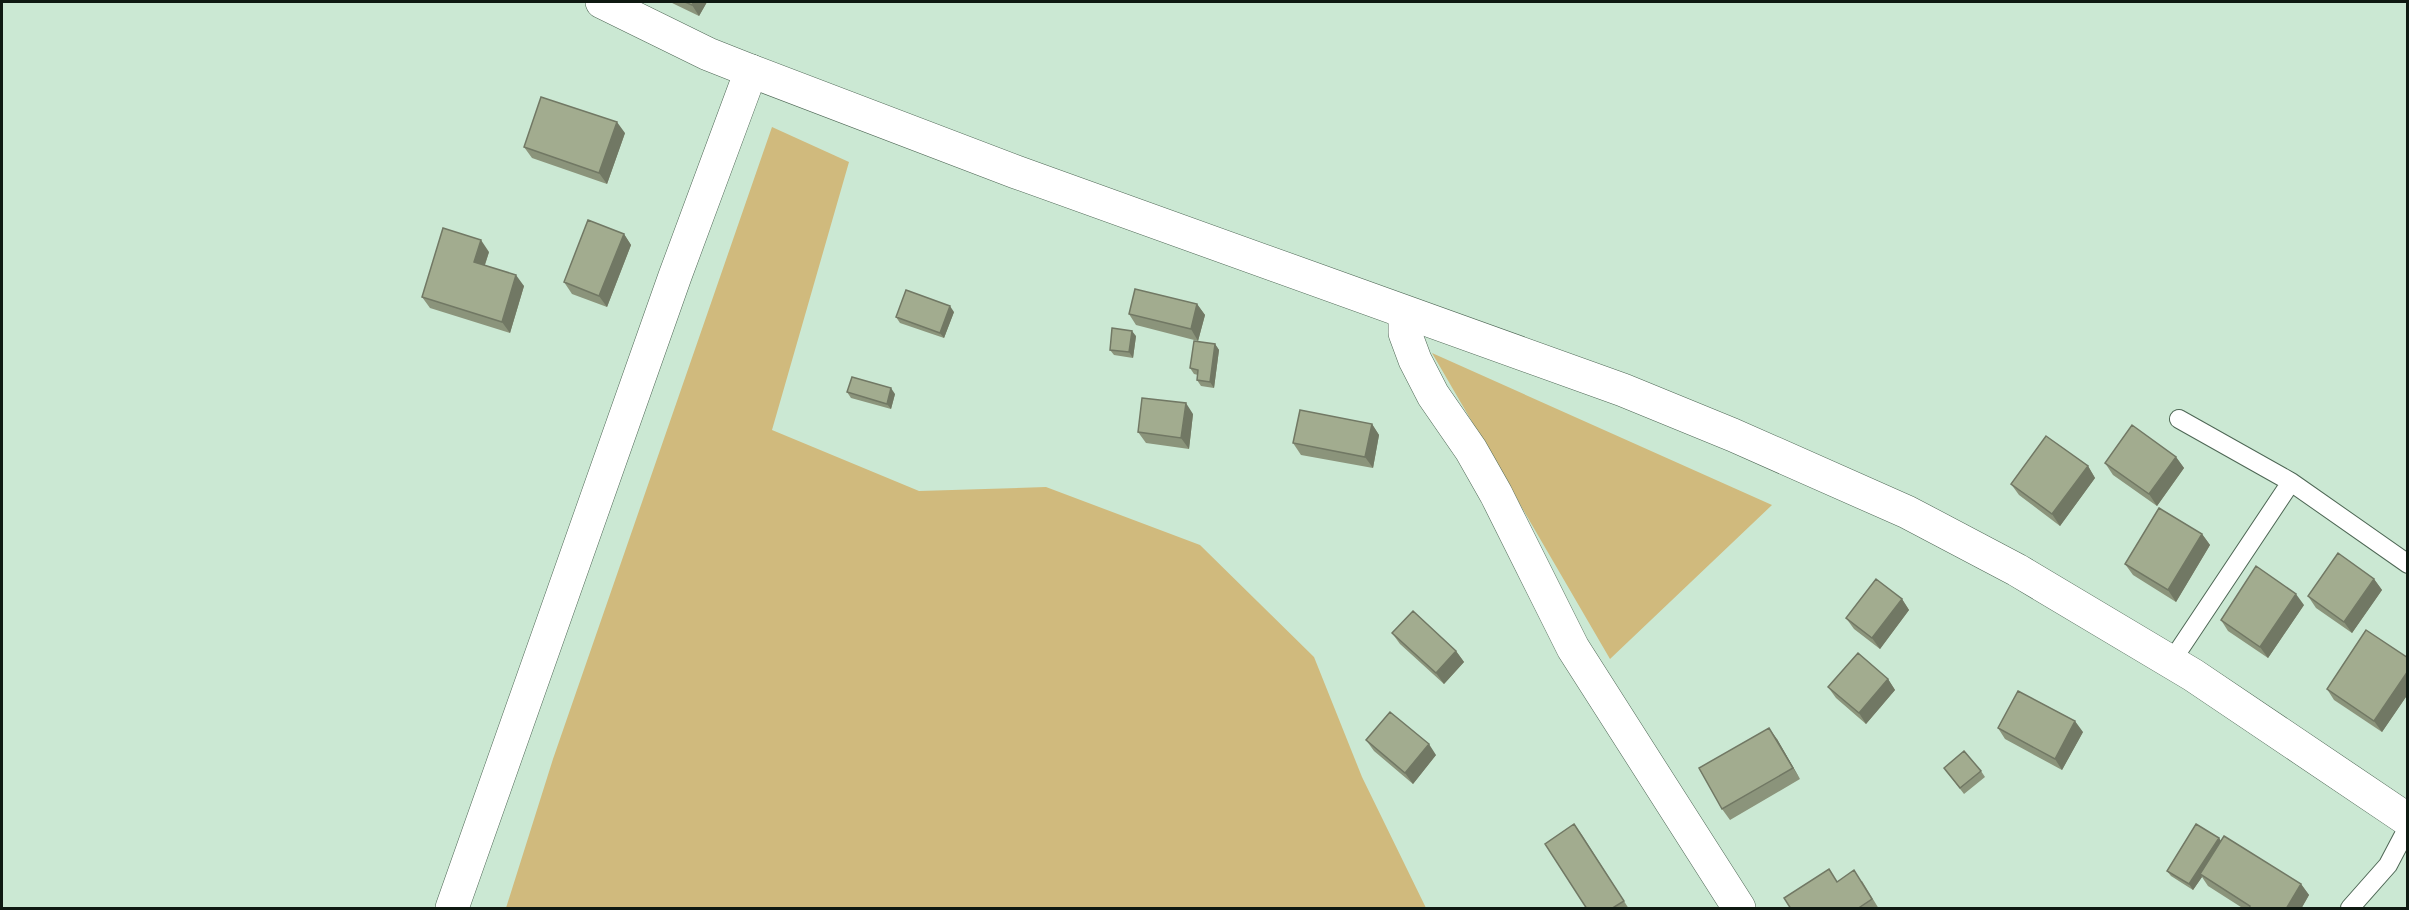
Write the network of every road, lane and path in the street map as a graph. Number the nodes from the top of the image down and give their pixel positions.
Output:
1 (602, 2) edge
2 (751, 71) junction
3 (1405, 313) junction
4 (2179, 419) dead end
5 (2291, 482) junction
6 (2408, 564) edge
7 (2171, 662) junction
8 (2408, 820) edge
9 (2408, 827) edge
10 (452, 909) edge
11 (1738, 909) edge
12 (2350, 909) edge

1 - 2 street
2 - 3 street
2 - 10 street
3 - 7 street
3 - 11 street
4 - 5 lane
5 - 6 lane
5 - 7 lane
7 - 8 street
9 - 12 lane

